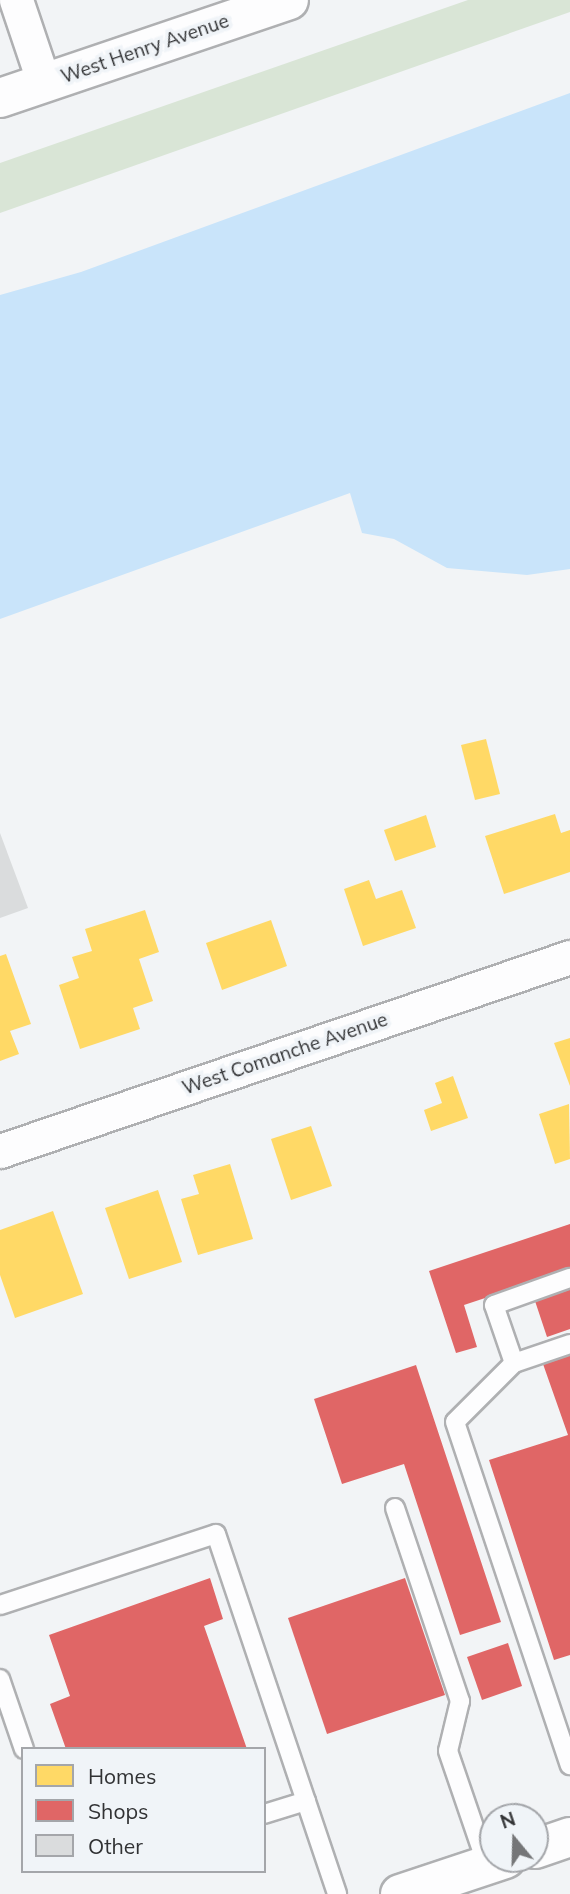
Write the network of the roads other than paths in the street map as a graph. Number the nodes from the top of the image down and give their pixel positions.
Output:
1 (16, 0) edge
2 (289, 0) edge
3 (44, 83) junction
4 (0, 98) edge
5 (570, 957) edge
6 (0, 1151) edge
7 (570, 1278) edge
8 (570, 1344) edge
9 (514, 1363) junction
10 (395, 1508) dead end
11 (0, 1605) edge
12 (0, 1679) edge
13 (23, 1747) edge
14 (570, 1765) edge
15 (306, 1801) junction
16 (266, 1813) edge
17 (479, 1823) edge
18 (570, 1838) edge
19 (549, 1845) edge
20 (479, 1868) edge
21 (337, 1894) edge
22 (400, 1894) edge

1 - 3 street
2 - 3 street, West Henry Avenue
3 - 4 street, West Henry Avenue
5 - 6 street, West Comanche Avenue
7 - 9 lane
8 - 9 lane
9 - 14 lane
10 - 17 lane
11 - 15 lane
12 - 13 lane
15 - 16 lane
15 - 21 lane
18 - 19 street
20 - 22 street

